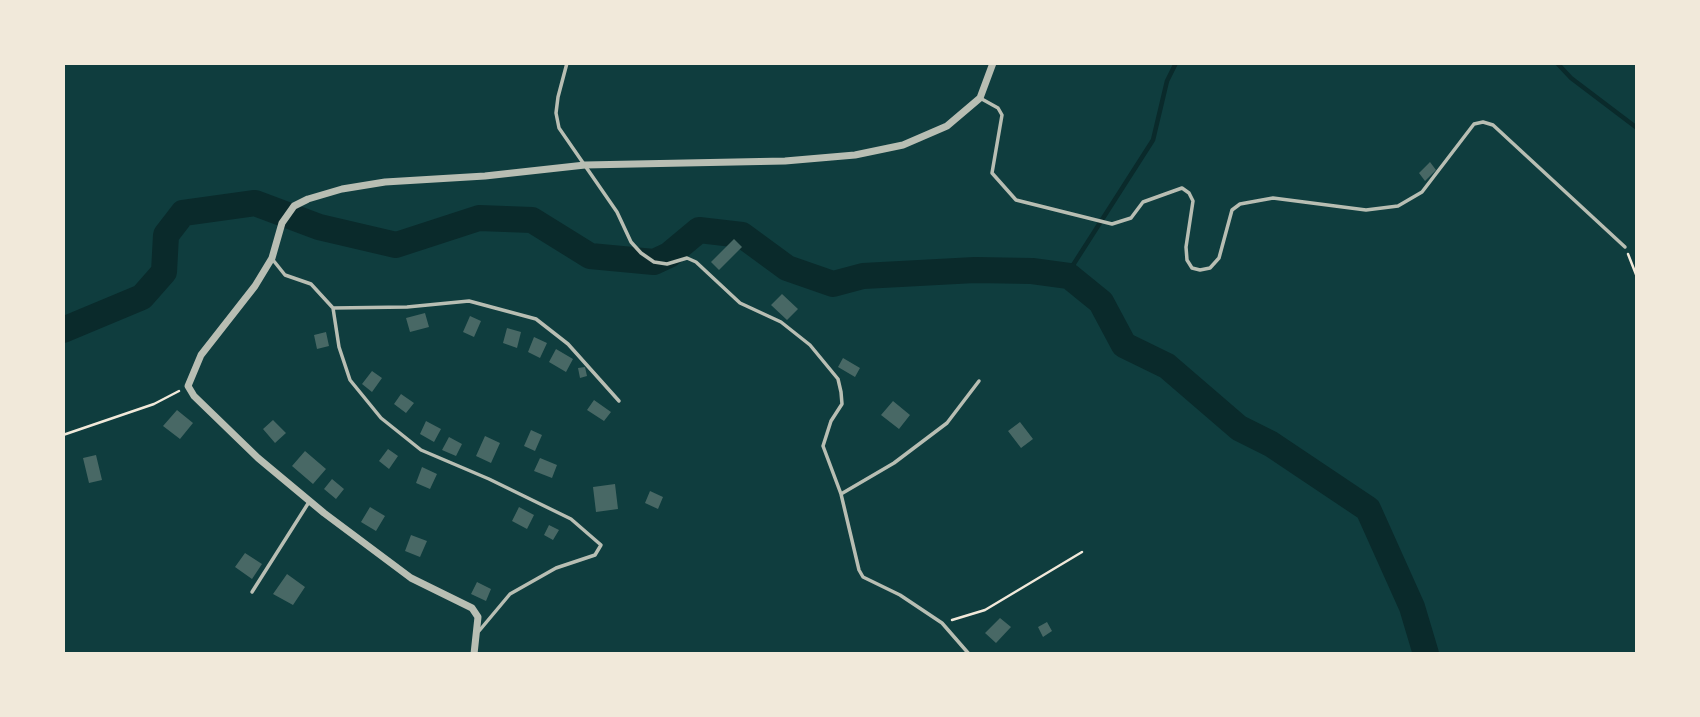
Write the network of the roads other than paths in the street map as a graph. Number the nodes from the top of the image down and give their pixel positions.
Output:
1 (568, 63) edge
2 (993, 63) edge
3 (981, 97) junction
4 (584, 165) junction
5 (1625, 247) road end
6 (272, 258) junction
7 (333, 308) junction
8 (979, 381) dead end
9 (619, 401) dead end
10 (841, 494) junction
11 (310, 501) junction
12 (252, 592) dead end
13 (476, 635) junction
14 (474, 654) edge
15 (969, 654) edge

1 - 4 lane
2 - 3 street
3 - 4 street
3 - 5 lane
4 - 6 street
4 - 10 lane
6 - 7 lane
6 - 11 street
7 - 9 lane
7 - 13 lane
8 - 10 lane
10 - 15 lane
11 - 12 lane
11 - 13 street
13 - 14 street

